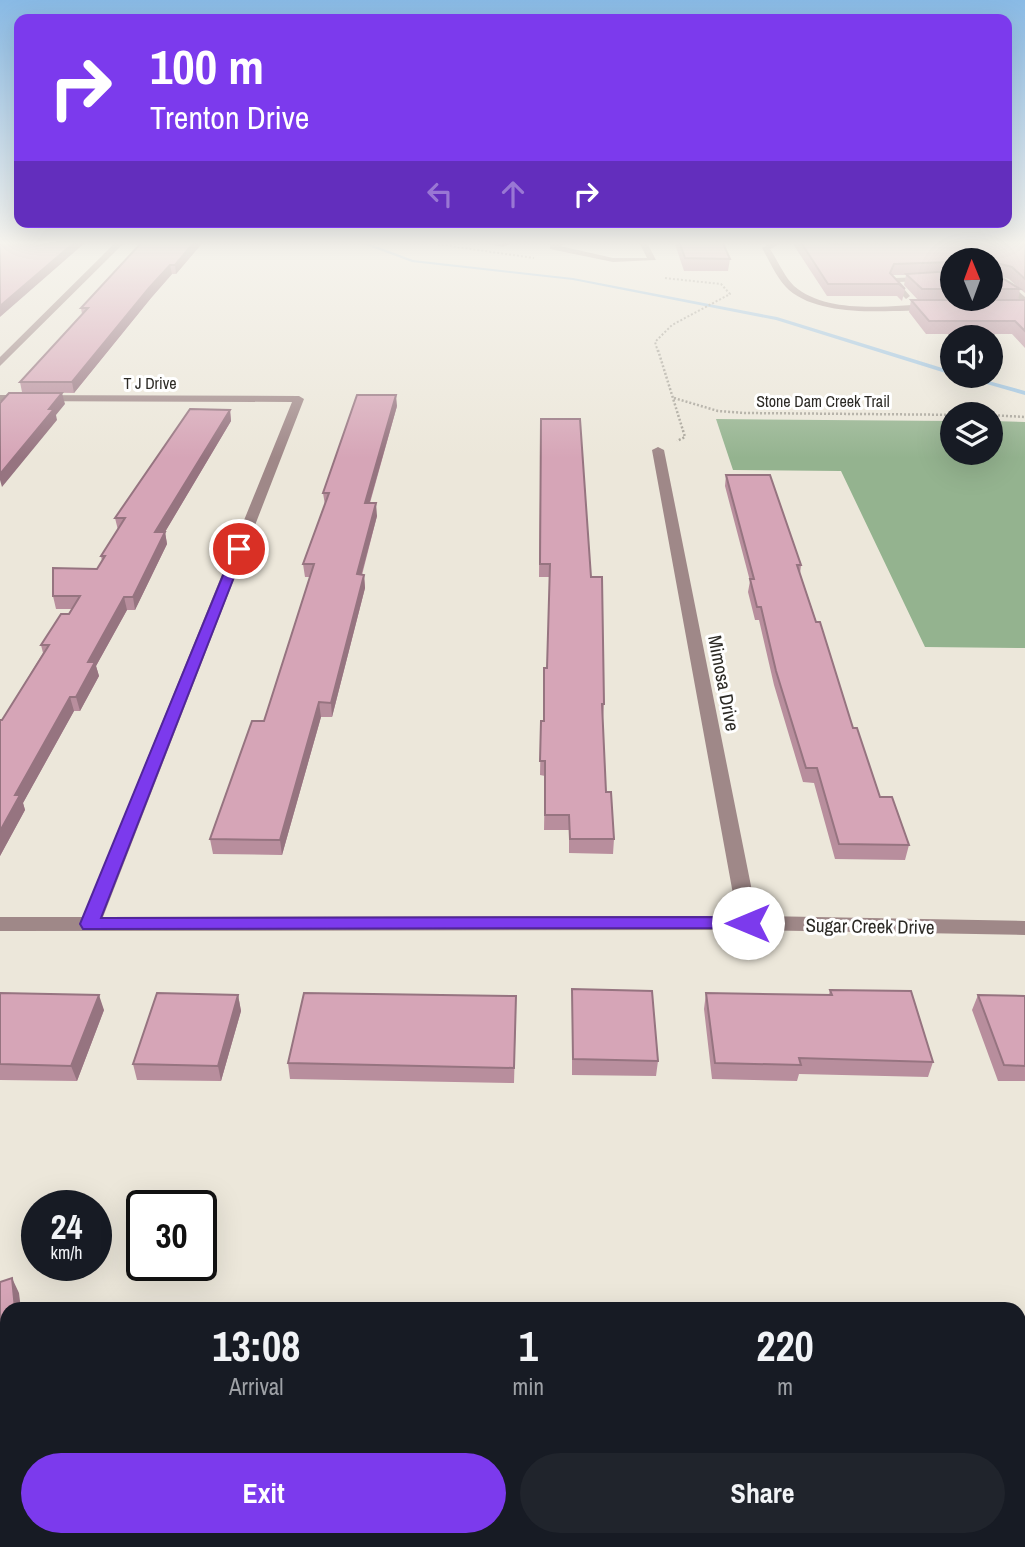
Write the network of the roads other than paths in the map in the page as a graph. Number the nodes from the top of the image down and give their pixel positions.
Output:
1 (50, 313) edge
2 (0, 363) edge
3 (0, 398) edge
4 (658, 450) road end
5 (748, 923) junction
6 (0, 924) edge
7 (90, 924) junction
8 (1025, 928) edge

1 - 2 street
3 - 7 street, T J Drive
4 - 5 street, Mimosa Drive
5 - 7 street, Sugar Creek Drive
5 - 8 street, Sugar Creek Drive
6 - 7 street, Sugar Creek Drive

